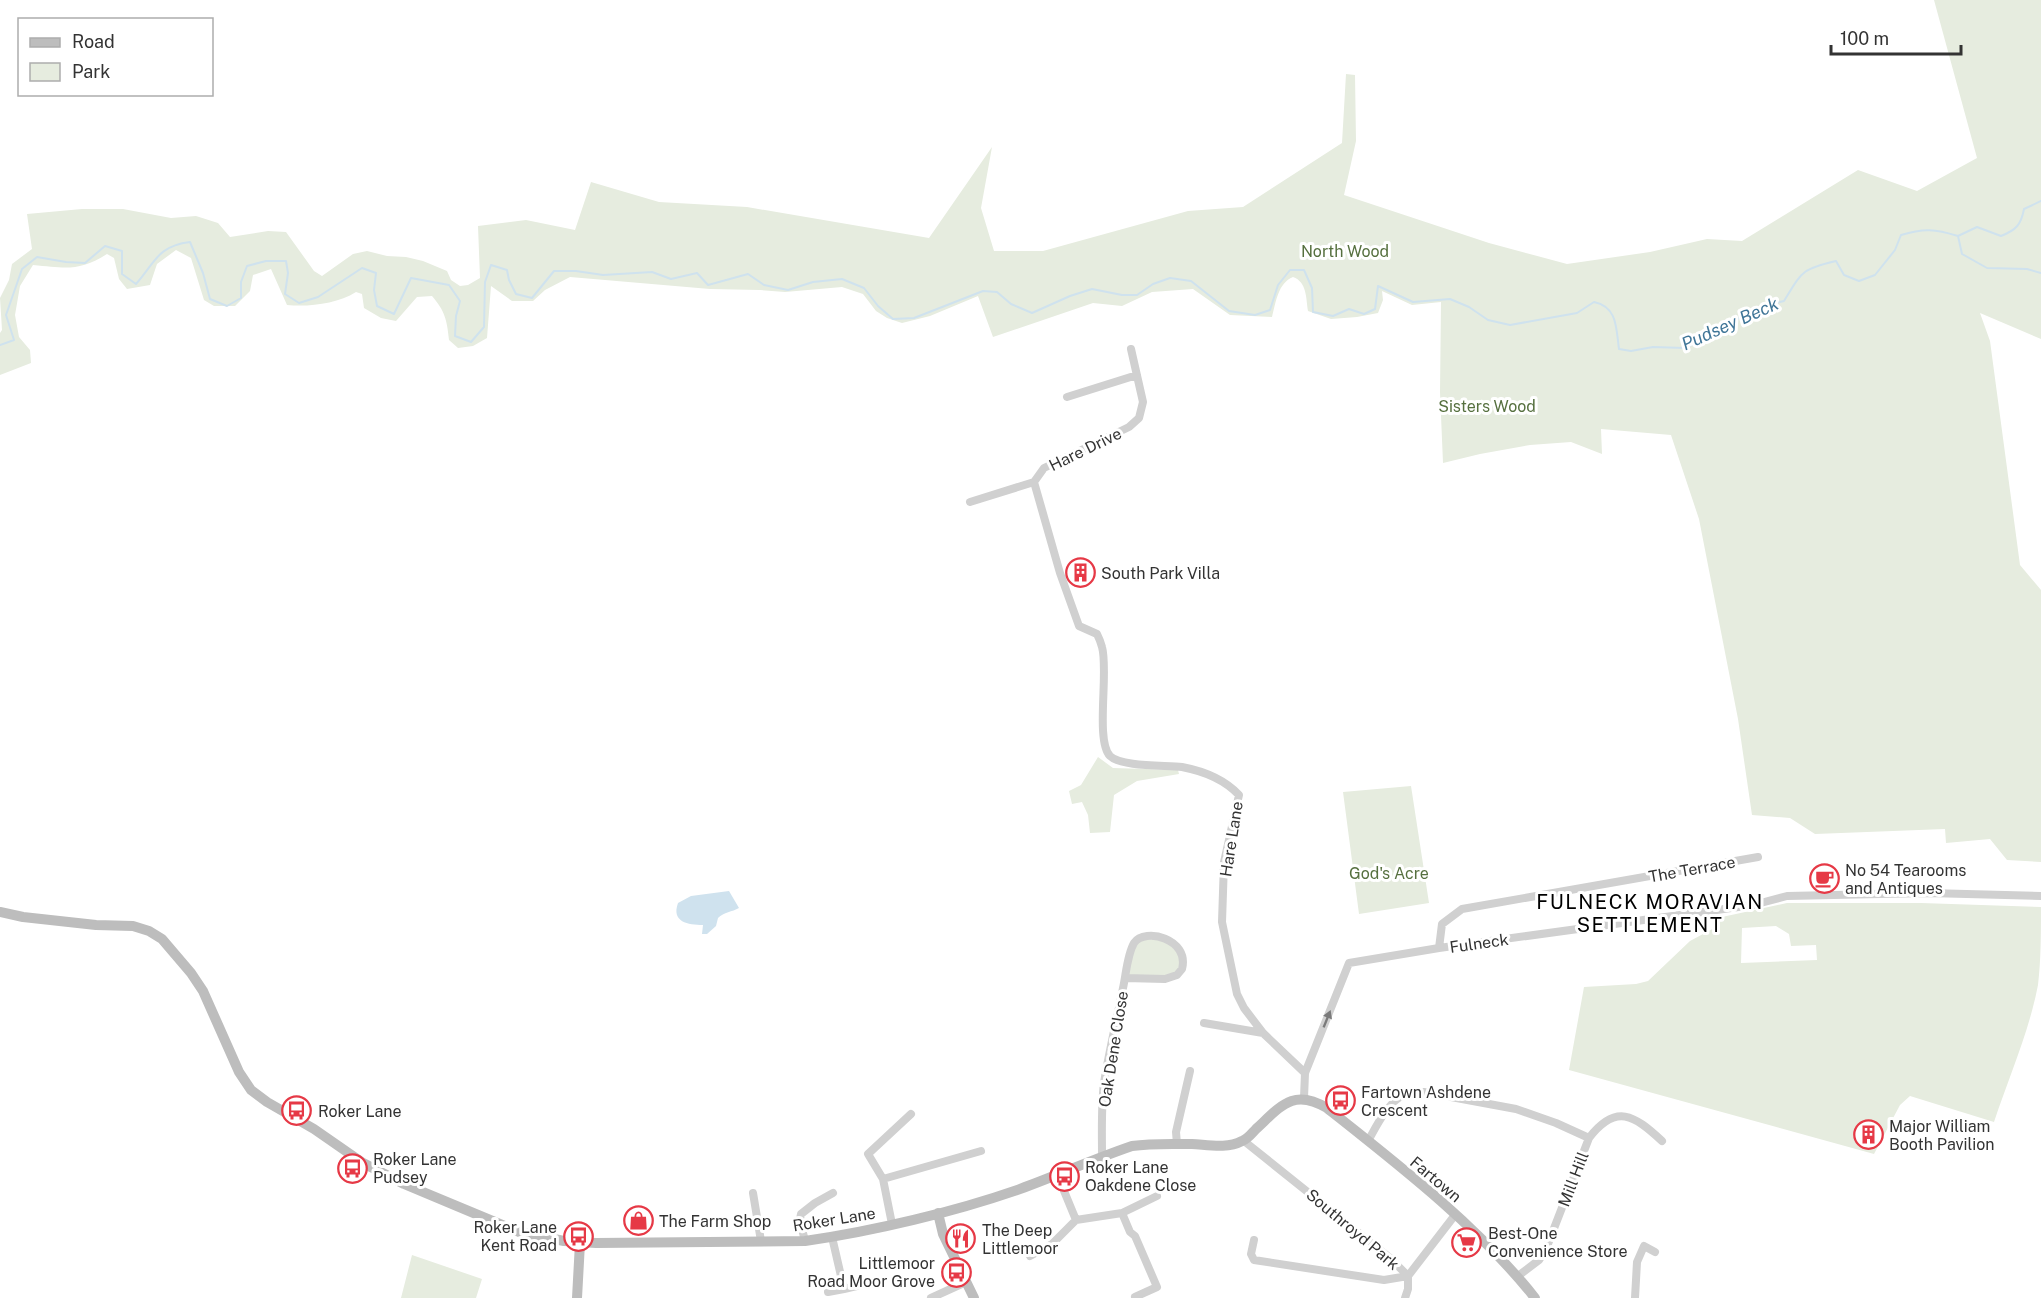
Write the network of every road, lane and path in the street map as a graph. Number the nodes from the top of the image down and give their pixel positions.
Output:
1 (1131, 349) dead end
2 (1137, 375) junction
3 (1066, 397) dead end
4 (1034, 482) junction
5 (970, 502) dead end
6 (1758, 857) dead end
7 (2041, 896) edge
8 (0, 912) edge
9 (1439, 948) junction
10 (1125, 978) junction
11 (1204, 1023) dead end
12 (1263, 1033) junction
13 (1190, 1071) dead end
14 (1305, 1073) junction
15 (1304, 1098) junction
16 (911, 1114) dead end
17 (1588, 1138) junction
18 (1244, 1141) junction
19 (1368, 1141) junction
20 (1662, 1141) dead end
21 (1177, 1144) junction
22 (981, 1151) dead end
23 (1102, 1156) junction
24 (1057, 1174) junction
25 (883, 1179) junction
26 (753, 1193) dead end
27 (833, 1193) dead end
28 (1157, 1196) dead end
29 (938, 1213) junction
30 (1122, 1213) junction
31 (1455, 1215) junction
32 (800, 1219) dead end
33 (1076, 1220) junction
34 (892, 1224) junction
35 (802, 1229) dead end
36 (832, 1237) junction
37 (1254, 1240) dead end
38 (761, 1241) junction
39 (805, 1241) junction
40 (580, 1243) junction
41 (1655, 1252) dead end
42 (1030, 1256) dead end
43 (1408, 1276) junction
44 (1518, 1276) junction
45 (966, 1282) junction
46 (1167, 1283) dead end
47 (861, 1285) dead end
48 (1157, 1287) junction
49 (844, 1289) junction
50 (828, 1292) dead end
51 (1135, 1297) edge
52 (577, 1298) edge
53 (931, 1298) edge
54 (974, 1298) edge
55 (1405, 1298) edge
56 (1535, 1298) edge
57 (1635, 1298) edge

1 - 2 street, Hare Drive
2 - 3 street
2 - 4 street, Hare Drive
4 - 5 street
4 - 12 street, Hare Lane
6 - 9 street, The Terrace
7 - 9 street, Fulneck
8 - 40 street, Roker Lane
14 -> 9 street, Fulneck
10 - 10 street, Oak Dene Close
10 - 23 street, Oak Dene Close
11 - 12 street
12 - 14 street, Hare Lane
13 - 21 street
14 - 15 street, Fulneck
15 - 18 street
15 - 19 street, Fartown
16 - 25 street
17 - 19 street
17 - 20 street
17 - 44 street, Mill Hill
18 - 21 street, Roker Lane
18 - 43 street, Southroyd Park
19 - 31 street, Fartown
21 - 23 street, Roker Lane
22 - 25 street
23 - 24 street, Roker Lane
24 - 29 street, Roker Lane
24 - 33 street
25 - 34 street
26 - 38 street
27 - 32 street
28 - 30 street
29 - 34 street, Roker Lane
29 - 45 street
30 - 33 street
30 - 48 street
31 - 43 street
31 - 44 street, Fartown
33 - 42 street
34 - 36 street, Roker Lane
35 - 39 street
36 - 39 street, Roker Lane
36 - 49 street
37 - 43 street, Southroyd Park
38 - 39 street, Roker Lane
38 - 40 street, Roker Lane
40 - 52 street
41 - 57 street
43 - 55 street
44 - 56 street, Fartown
45 - 53 street
45 - 54 street
46 - 48 street
47 - 49 street
48 - 51 street
49 - 50 street

